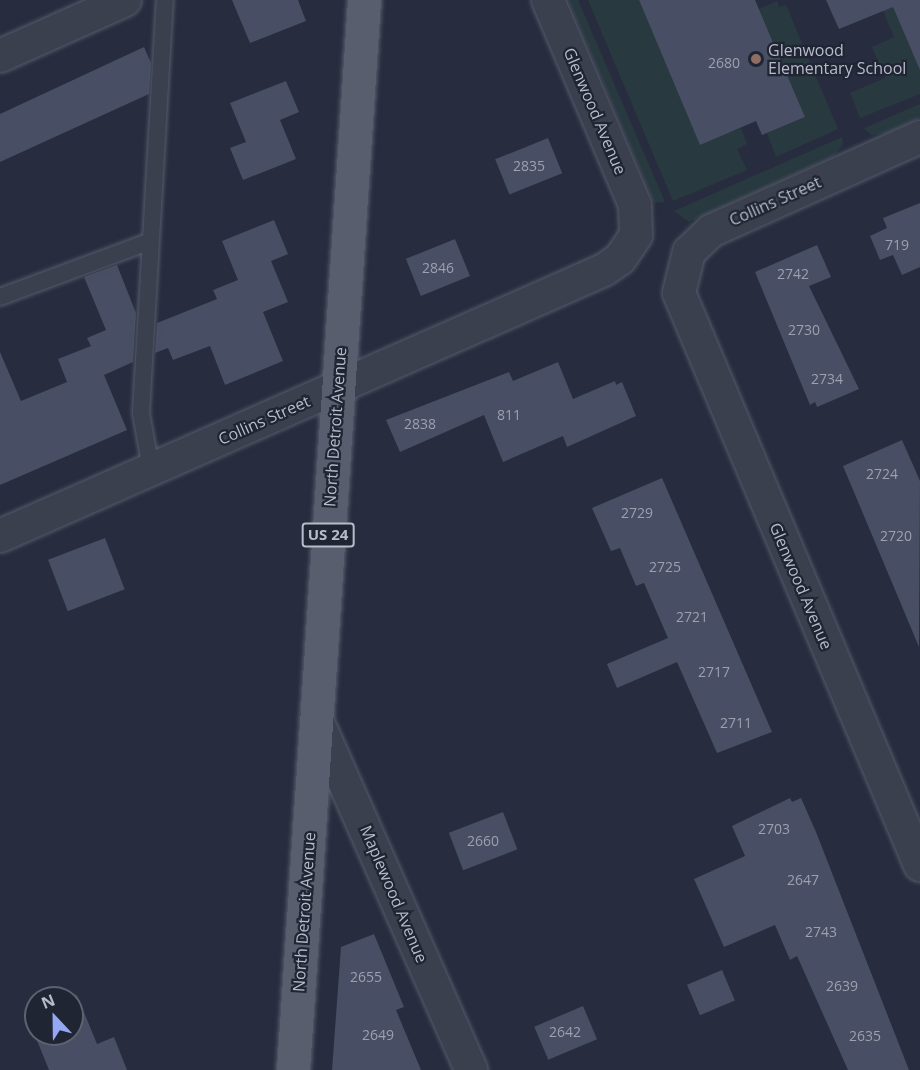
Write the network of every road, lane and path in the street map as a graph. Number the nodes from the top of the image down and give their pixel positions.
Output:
1 (125, 0) edge
2 (165, 0) edge
3 (364, 0) edge
4 (548, 0) edge
5 (0, 56) edge
6 (920, 137) edge
7 (639, 222) joint
8 (148, 242) junction
9 (0, 297) edge
10 (682, 307) joint
11 (338, 387) junction
12 (151, 470) junction
13 (0, 536) edge
14 (316, 718) junction
15 (920, 865) edge
16 (293, 1070) edge
17 (471, 1070) edge

1 - 5 street
2 - 8 lane
3 - 11 main road, North Detroit Avenue / US 24
4 - 7 street, Glenwood Avenue
6 - 10 street, Collins Street
7 - 11 street, Collins Street
8 - 9 lane
8 - 12 lane
10 - 15 street, Glenwood Avenue
11 - 12 street, Collins Street
11 - 14 main road, North Detroit Avenue / US 24
12 - 13 street, Collins Street
14 - 16 main road, North Detroit Avenue / US 24
14 - 17 street, Maplewood Avenue

